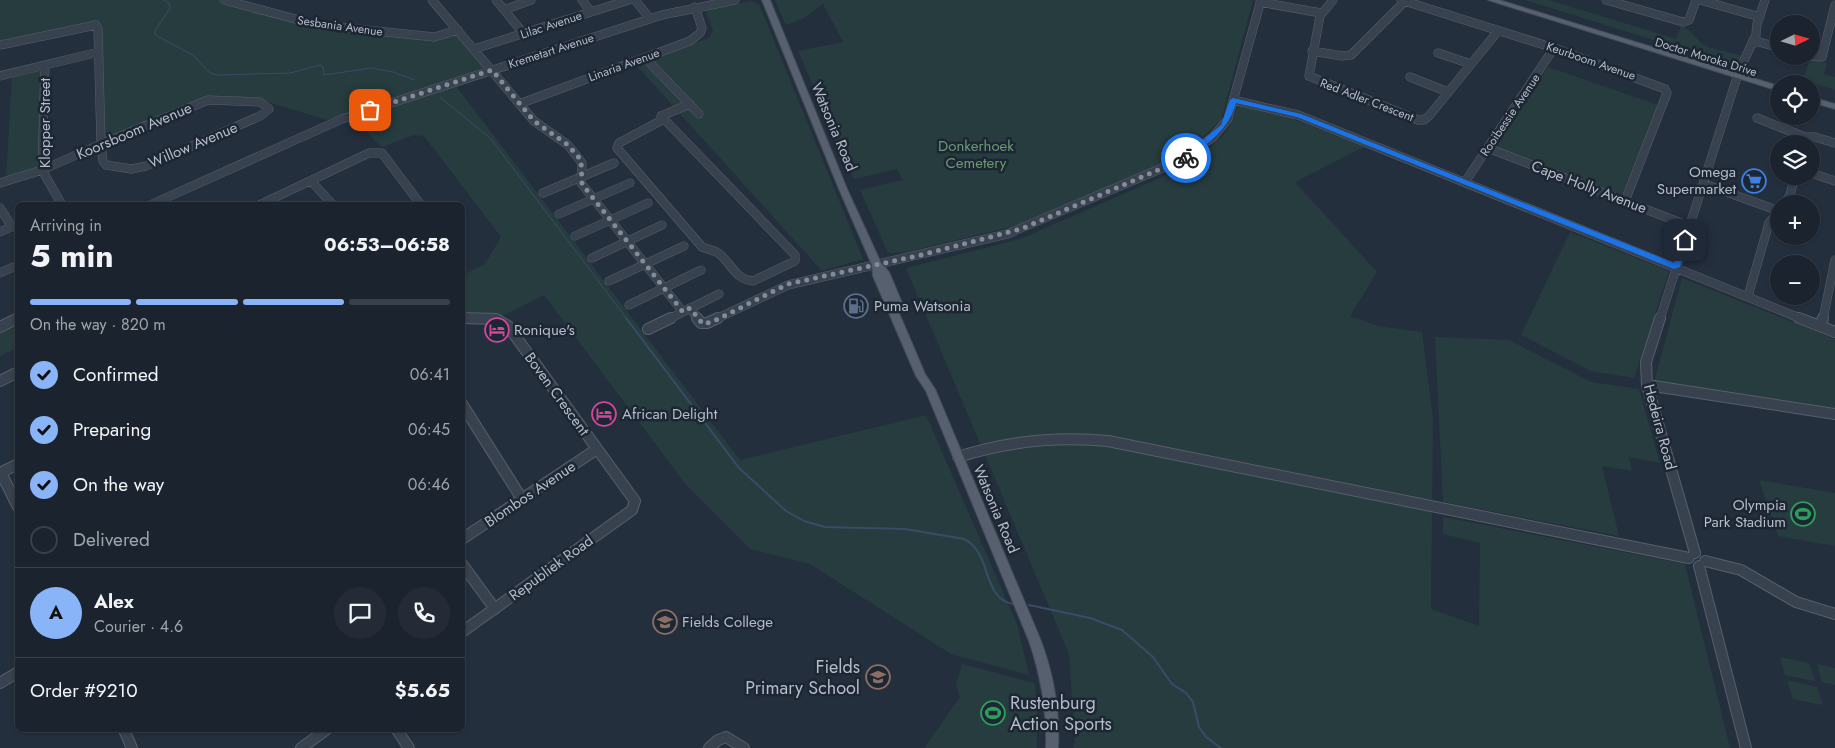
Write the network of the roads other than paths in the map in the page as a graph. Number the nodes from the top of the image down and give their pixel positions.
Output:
1 (224, 0) edge
2 (432, 0) edge
3 (496, 0) edge
4 (531, 0) edge
5 (582, 0) edge
6 (629, 0) edge
7 (635, 0) edge
8 (735, 0) edge
9 (766, 0) edge
10 (1333, 0) edge
11 (1403, 0) edge
12 (1492, 0) edge
13 (1606, 0) edge
14 (1696, 0) edge
15 (1700, 0) edge
16 (1765, 0) edge
17 (1261, 1) edge
18 (1835, 5) edge
19 (695, 7) junction
20 (504, 10) junction
21 (591, 12) junction
22 (1321, 13) junction
23 (1760, 17) junction
24 (650, 19) junction
25 (458, 30) junction
26 (1498, 30) junction
27 (524, 34) junction
28 (1754, 39) junction
29 (0, 45) edge
30 (1770, 45) edge
31 (1554, 48) junction
32 (474, 50) junction
33 (1312, 51) junction
34 (98, 52) junction
35 (1438, 53) dead end
36 (1820, 57) edge
37 (645, 58) junction
38 (1471, 64) junction
39 (45, 65) junction
40 (492, 70) junction
41 (0, 76) edge
42 (1410, 78) dead end
43 (1740, 78) junction
44 (1770, 87) edge
45 (1448, 92) junction
46 (1233, 100) junction
47 (519, 104) junction
48 (690, 104) junction
49 (1820, 104) edge
50 (1835, 108) edge
51 (269, 109) joint
52 (700, 114) dead end
53 (1757, 118) dead end
54 (664, 119) junction
55 (1793, 135) edge
56 (1820, 139) edge
57 (1835, 143) edge
58 (101, 144) junction
59 (1488, 148) junction
60 (614, 163) dead end
61 (42, 170) junction
62 (1820, 176) edge
63 (580, 177) junction
64 (311, 181) junction
65 (1835, 181) edge
66 (1465, 182) junction
67 (630, 183) dead end
68 (0, 184) edge
69 (1704, 184) junction
70 (543, 193) dead end
71 (594, 199) junction
72 (1625, 201) junction
73 (60, 202) edge
74 (157, 202) edge
75 (266, 202) edge
76 (330, 202) edge
77 (418, 202) edge
78 (648, 203) dead end
79 (1770, 207) edge
80 (0, 208) edge
81 (559, 214) dead end
82 (611, 220) junction
83 (1770, 221) edge
84 (662, 225) dead end
85 (15, 226) edge
86 (1689, 226) junction
87 (0, 232) edge
88 (575, 236) dead end
89 (628, 241) junction
90 (684, 246) dead end
91 (592, 258) dead end
92 (1835, 260) edge
93 (646, 264) junction
94 (877, 265) junction
95 (15, 266) edge
96 (1676, 267) junction
97 (701, 270) dead end
98 (0, 273) edge
99 (609, 281) dead end
100 (664, 288) junction
101 (719, 294) dead end
102 (1748, 296) junction
103 (629, 305) dead end
104 (687, 310) junction
105 (465, 318) edge
106 (15, 320) edge
107 (1820, 326) junction
108 (0, 327) edge
109 (648, 330) dead end
110 (1835, 332) edge
111 (15, 374) edge
112 (0, 381) edge
113 (1647, 385) junction
114 (465, 409) edge
115 (1835, 414) edge
116 (597, 449) junction
117 (958, 457) junction
118 (15, 466) edge
119 (0, 473) edge
120 (522, 499) junction
121 (15, 501) edge
122 (635, 501) joint
123 (465, 537) edge
124 (1692, 556) junction
125 (1702, 564) junction
126 (465, 568) edge
127 (495, 609) junction
128 (1835, 614) edge
129 (465, 630) edge
130 (15, 674) edge
131 (0, 683) edge
132 (125, 732) edge
133 (323, 732) edge
134 (398, 732) edge
135 (132, 748) edge
136 (301, 748) edge
137 (409, 748) edge
138 (709, 748) edge
139 (744, 748) edge
140 (1052, 748) edge
141 (1746, 748) edge

1 - 25 street, Sesbania Avenue
2 - 25 street
3 - 20 street
4 - 20 street
5 - 21 street
6 - 21 street, Lilac Avenue
7 - 24 street
8 - 19 street, Kremetart Avenue
9 - 94 main road, Watsonia Road
10 - 22 street, Red Adler Crescent
11 - 26 street, Keurboom Avenue
11 - 33 street
12 - 43 main road, Doctor Moroka Drive
13 - 14 street
15 - 23 street
16 - 23 street, Hedeira Road
17 - 22 street
17 - 46 street
18 - 36 street
19 - 24 street, Kremetart Avenue
19 - 37 street, Linaria Avenue
20 - 27 street
21 - 27 street, Lilac Avenue
22 - 33 street, Red Adler Crescent
23 - 28 street, Hedeira Road
24 - 40 street, Kremetart Avenue
25 - 32 street
26 - 31 street, Keurboom Avenue
26 - 38 street, Red Adler Crescent
27 - 32 street, Lilac Avenue
28 - 30 street
28 - 43 street, Hedeira Road
29 - 34 street, Willow Avenue
31 - 59 street, Rooibessie Avenue
31 - 72 street, Keurboom Avenue
32 - 40 street
33 - 45 street, Red Adler Crescent
34 - 39 street
34 - 58 street, Willow Avenue
35 - 38 street
37 - 47 street, Linaria Avenue
37 - 48 street
38 - 45 street, Red Adler Crescent
39 - 41 street
39 - 61 street, Klopper Street
40 - 47 street
40 - 74 street, Kremetart Avenue
42 - 45 street
43 - 44 main road, Doctor Moroka Drive
43 - 69 street, Hedeira Road
46 - 66 street
46 - 94 street
47 - 63 street
48 - 52 street
48 - 54 street
49 - 50 main road
51 - 58 street, Koorsboom Avenue
51 - 58 street, Willow Avenue
53 - 55 street
54 - 54 street
56 - 57 street
58 - 61 street, Koorsboom Avenue
59 - 66 street, Rooibessie Avenue
59 - 72 street, Cape Holly Avenue
60 - 63 street
61 - 68 street, Koorsboom Avenue
61 - 73 street, Klopper Street
62 - 65 street
63 - 70 street
63 - 71 street
64 - 75 street
64 - 76 street
64 - 77 street
66 - 96 street
67 - 71 street
69 - 79 street
69 - 86 street, Hedeira Road
71 - 81 street
71 - 82 street
72 - 86 street, Cape Holly Avenue
78 - 82 street
80 - 85 street
82 - 88 street
82 - 89 street
83 - 102 street
84 - 89 street
85 - 87 street
86 - 96 street, Hedeira Road
89 - 91 street
89 - 93 street
90 - 93 street
92 - 107 street
93 - 99 street
93 - 100 street
94 - 104 street
94 - 117 main road, Watsonia Road
95 - 98 street
96 - 102 street
96 - 113 street, Hedeira Road
97 - 100 street
100 - 103 street
100 - 104 street
101 - 104 street
102 - 107 street
104 - 109 street
105 - 116 street, Boven Crescent
106 - 108 street
107 - 110 street
111 - 112 street
113 - 115 street
113 - 124 street, Hedeira Road
114 - 120 street
116 - 120 street, Blombos Avenue
116 - 122 street, Boven Crescent
117 - 124 street
117 - 140 main road, Watsonia Road
118 - 119 street
119 - 121 street
120 - 123 street, Blombos Avenue
122 - 127 street, Republiek Road
124 - 125 street
125 - 128 street
125 - 141 street
126 - 127 street
127 - 129 street, Republiek Road
130 - 131 street
132 - 135 street
133 - 136 street
134 - 137 street
138 - 139 street

